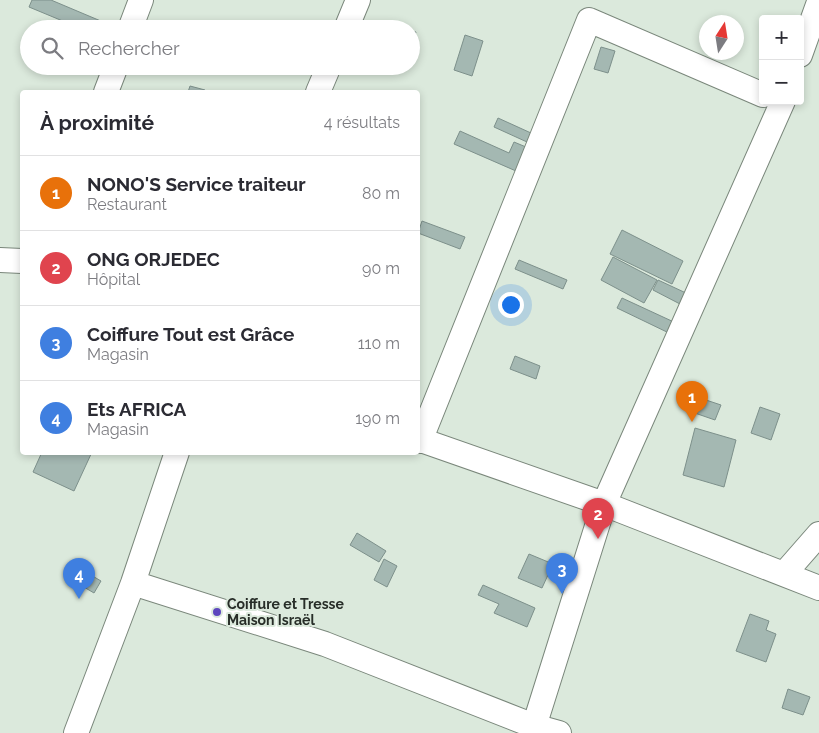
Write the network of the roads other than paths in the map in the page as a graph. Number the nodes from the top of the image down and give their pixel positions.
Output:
1 (142, 0) edge
2 (358, 0) edge
3 (819, 2) edge
4 (134, 20) edge
5 (350, 20) edge
6 (804, 44) edge
7 (113, 75) edge
8 (325, 75) edge
9 (107, 90) edge
10 (319, 90) edge
11 (759, 93) edge
12 (774, 105) edge
13 (0, 260) edge
14 (20, 262) edge
15 (420, 438) edge
16 (420, 440) edge
17 (176, 455) edge
18 (604, 504) junction
19 (819, 534) edge
20 (784, 574) junction
21 (134, 582) junction
22 (819, 588) edge
23 (533, 730) edge
24 (76, 733) edge
25 (559, 733) edge

1 - 4 street
2 - 5 street
3 - 6 street
7 - 9 street
8 - 10 street
11 - 15 street
12 - 18 street
13 - 14 street
16 - 18 street
17 - 21 street
18 - 20 street
18 - 23 street
19 - 20 street
20 - 22 street
21 - 23 street
21 - 24 street
23 - 25 street

